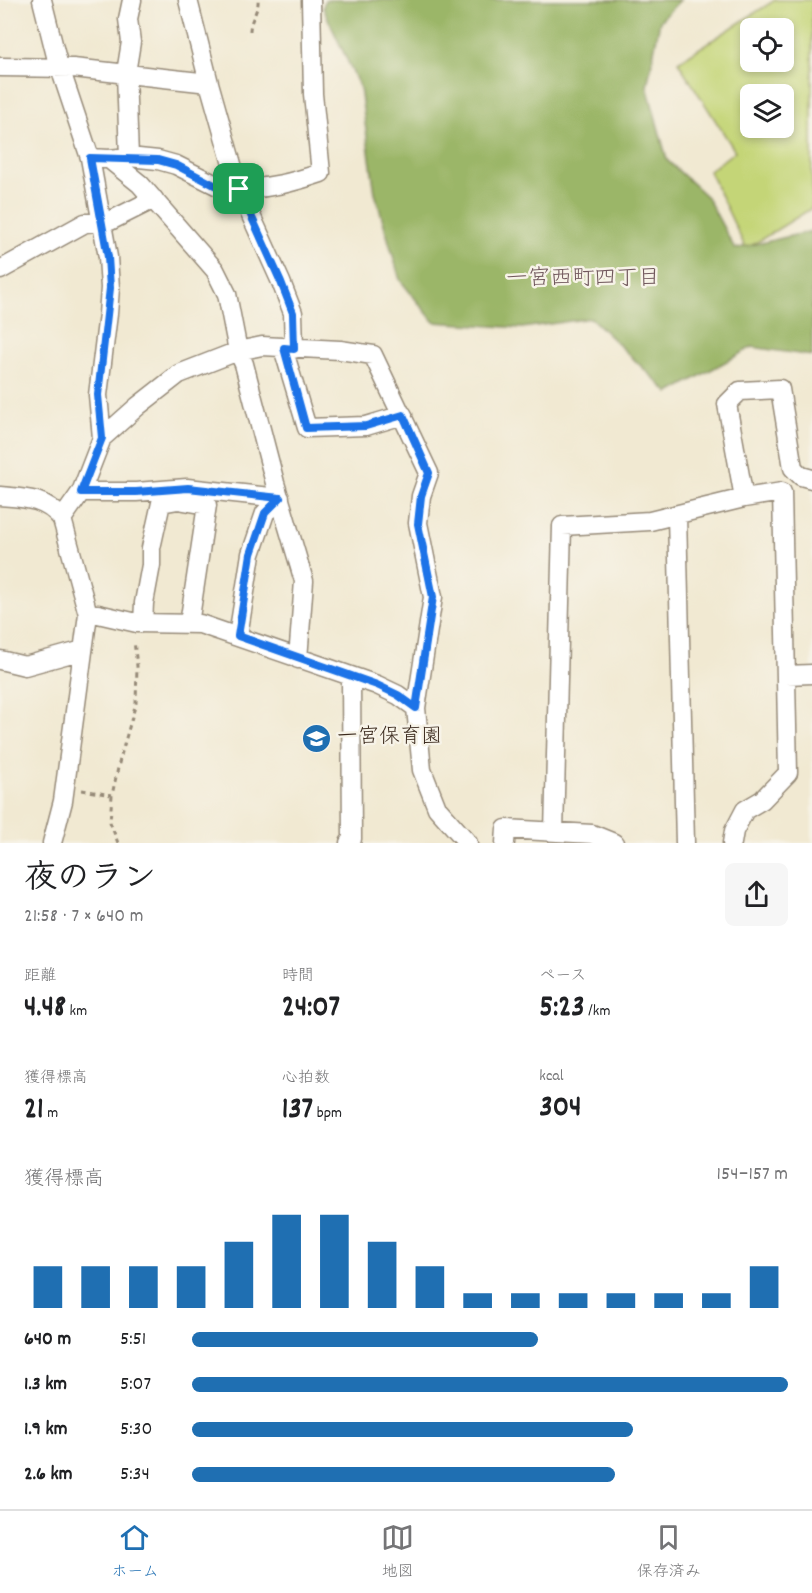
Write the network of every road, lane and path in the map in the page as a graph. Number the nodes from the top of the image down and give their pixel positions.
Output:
1 (42, 0) edge
2 (132, 0) edge
3 (188, 0) edge
4 (258, 0) edge
5 (311, 0) edge
6 (249, 31) dead end
7 (0, 68) edge
8 (60, 68) junction
9 (126, 73) junction
10 (209, 83) junction
11 (90, 158) junction
12 (129, 158) junction
13 (109, 159) junction
14 (239, 189) junction
15 (153, 199) junction
16 (101, 222) junction
17 (0, 270) edge
18 (289, 348) junction
19 (238, 351) junction
20 (403, 415) junction
21 (102, 438) junction
22 (812, 479) edge
23 (81, 492) junction
24 (0, 496) edge
25 (744, 498) junction
26 (275, 503) junction
27 (207, 505) junction
28 (248, 514) dead end
29 (677, 515) junction
30 (62, 519) junction
31 (251, 554) junction
32 (88, 614) junction
33 (138, 622) junction
34 (189, 624) junction
35 (238, 636) junction
36 (83, 650) junction
37 (298, 658) junction
38 (0, 660) edge
39 (812, 674) edge
40 (786, 675) junction
41 (351, 677) junction
42 (416, 708) junction
43 (78, 790) dead end
44 (112, 795) junction
45 (554, 832) junction
46 (52, 843) edge
47 (118, 843) edge
48 (349, 843) edge
49 (468, 843) edge
50 (505, 843) edge
51 (614, 843) edge
52 (685, 843) edge
53 (732, 843) edge

1 - 8 street
2 - 9 street
3 - 10 street
4 - 6 path
5 - 14 street
7 - 8 street
8 - 9 street
8 - 11 street
9 - 10 street
9 - 12 street
10 - 14 street
11 - 13 street
11 - 16 street
12 - 13 street
12 - 14 street
13 - 15 street
14 - 18 street
15 - 16 street
15 - 19 street
16 - 17 street
16 - 21 street
18 - 19 street
18 - 20 street
18 - 20 street
19 - 21 street
19 - 26 street
20 - 42 street
21 - 23 street
22 - 25 street
23 - 26 street
23 - 30 street
24 - 30 street
25 - 29 street
25 - 40 street
26 - 27 street
26 - 31 street
26 - 37 street
27 - 33 street
27 - 34 street
28 - 31 street
29 - 45 street
29 - 52 street
30 - 32 street
31 - 35 street
32 - 33 street
32 - 36 street
33 - 34 street
33 - 44 path
34 - 35 street
35 - 37 street
36 - 38 street
36 - 46 street
37 - 41 street
39 - 40 street
40 - 53 street
41 - 42 street
41 - 48 street
42 - 49 street
43 - 44 path
44 - 47 path
45 - 50 street
45 - 51 street

